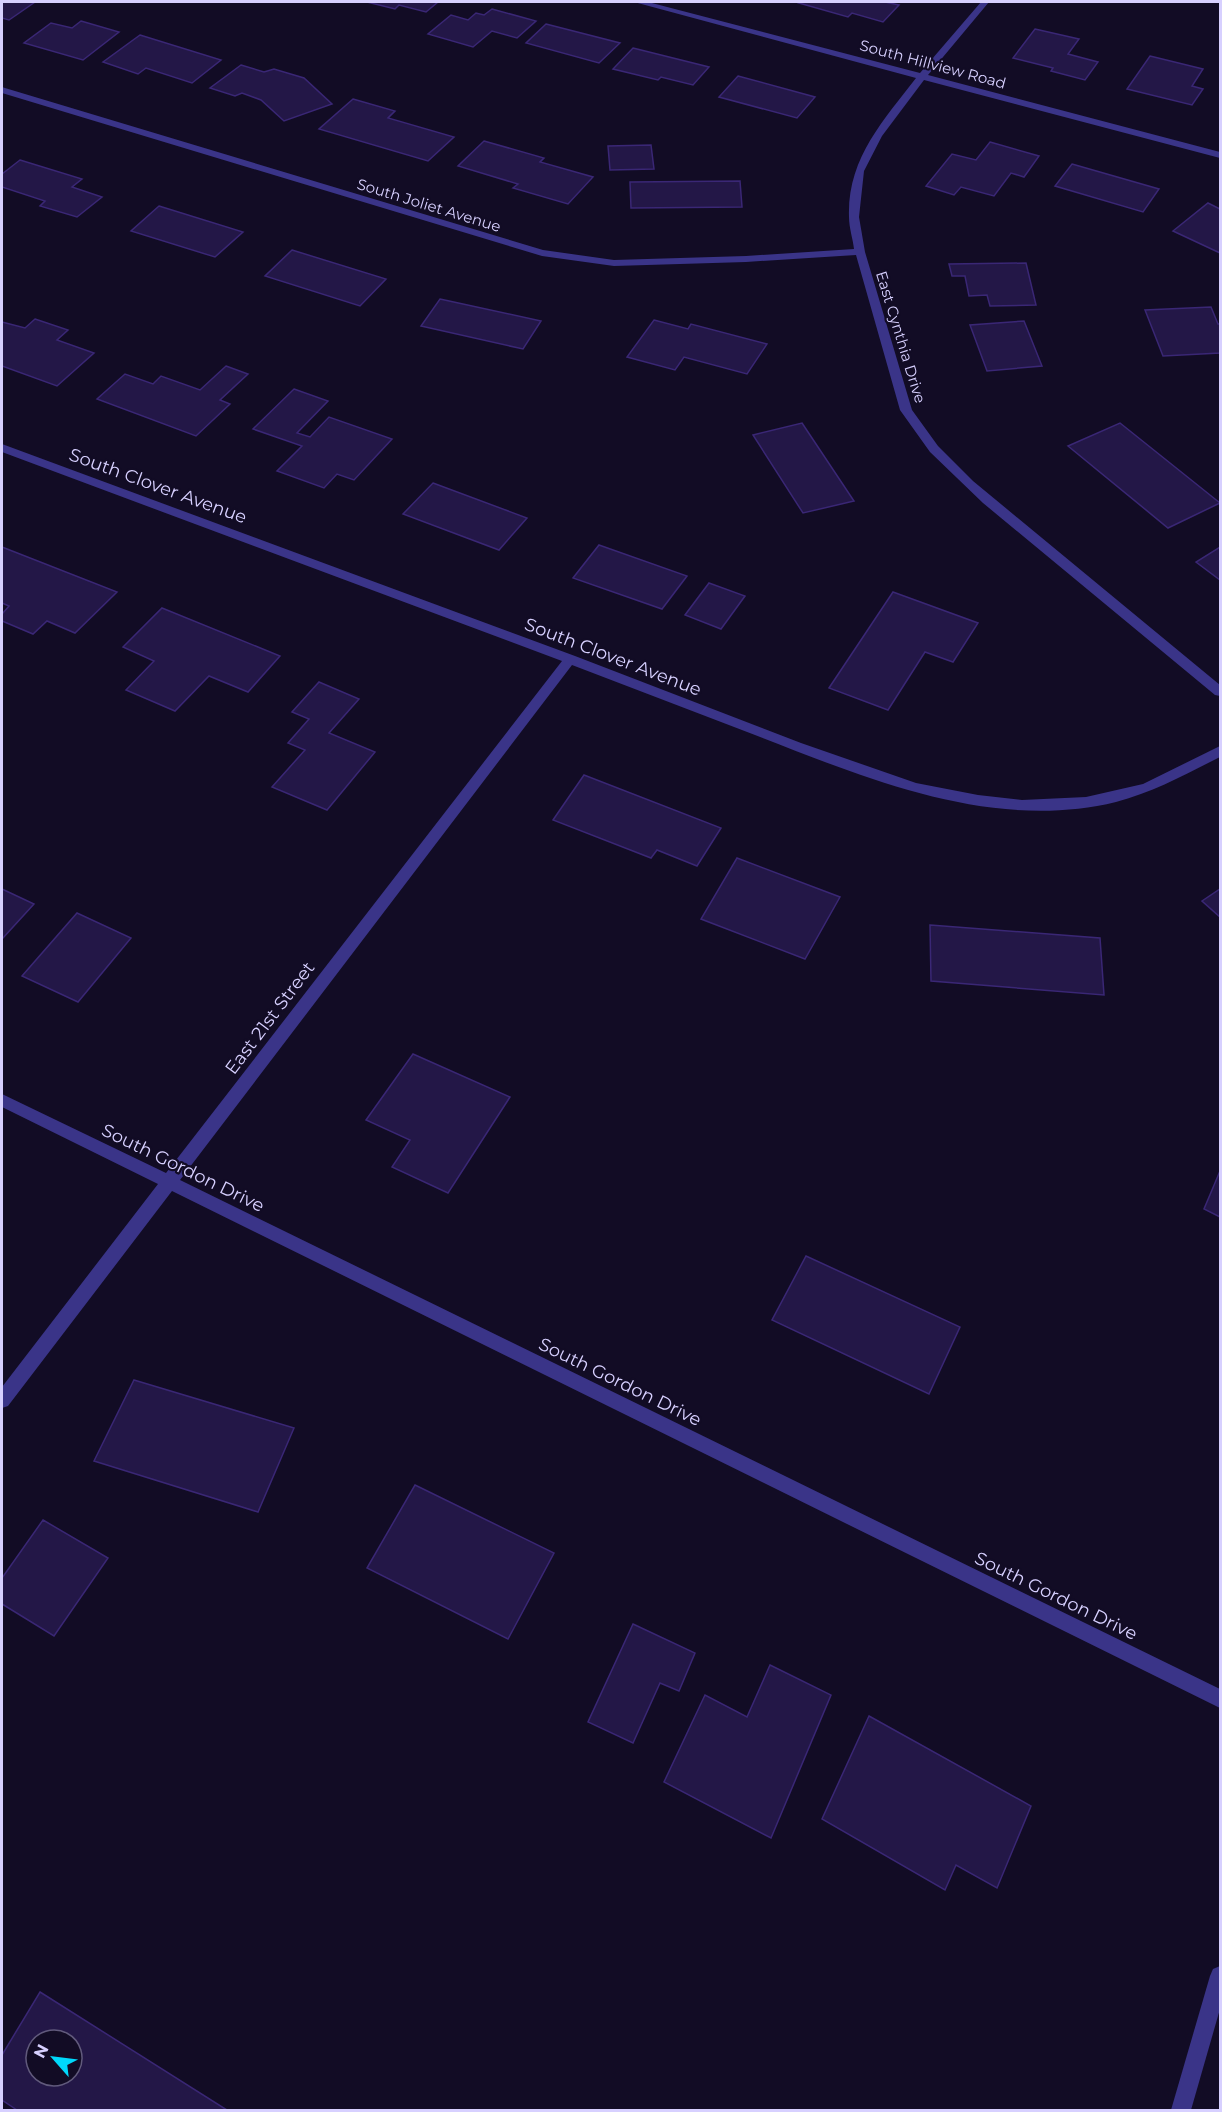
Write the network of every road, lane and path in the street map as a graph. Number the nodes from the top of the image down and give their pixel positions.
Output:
1 (639, 2) edge
2 (985, 2) edge
3 (922, 76) junction
4 (2, 90) edge
5 (1221, 155) edge
6 (860, 252) junction
7 (2, 448) edge
8 (570, 659) junction
9 (1221, 692) edge
10 (1221, 751) edge
11 (2, 1100) edge
12 (169, 1182) junction
13 (2, 1400) edge
14 (1221, 1699) edge
15 (1221, 1976) edge
16 (1180, 2110) edge

1 - 3 street, South Hillview Road
2 - 3 street, East Cynthia Drive
3 - 5 street, South Hillview Road
3 - 6 street, East Cynthia Drive
4 - 6 street, South Joliet Avenue
6 - 9 street, East Cynthia Drive
7 - 8 street, South Clover Avenue
8 - 10 street, South Clover Avenue
8 - 12 street, East 21st Street
11 - 12 street, South Gordon Drive
12 - 13 street, East 21st Street
12 - 14 street, South Gordon Drive
15 - 16 street

